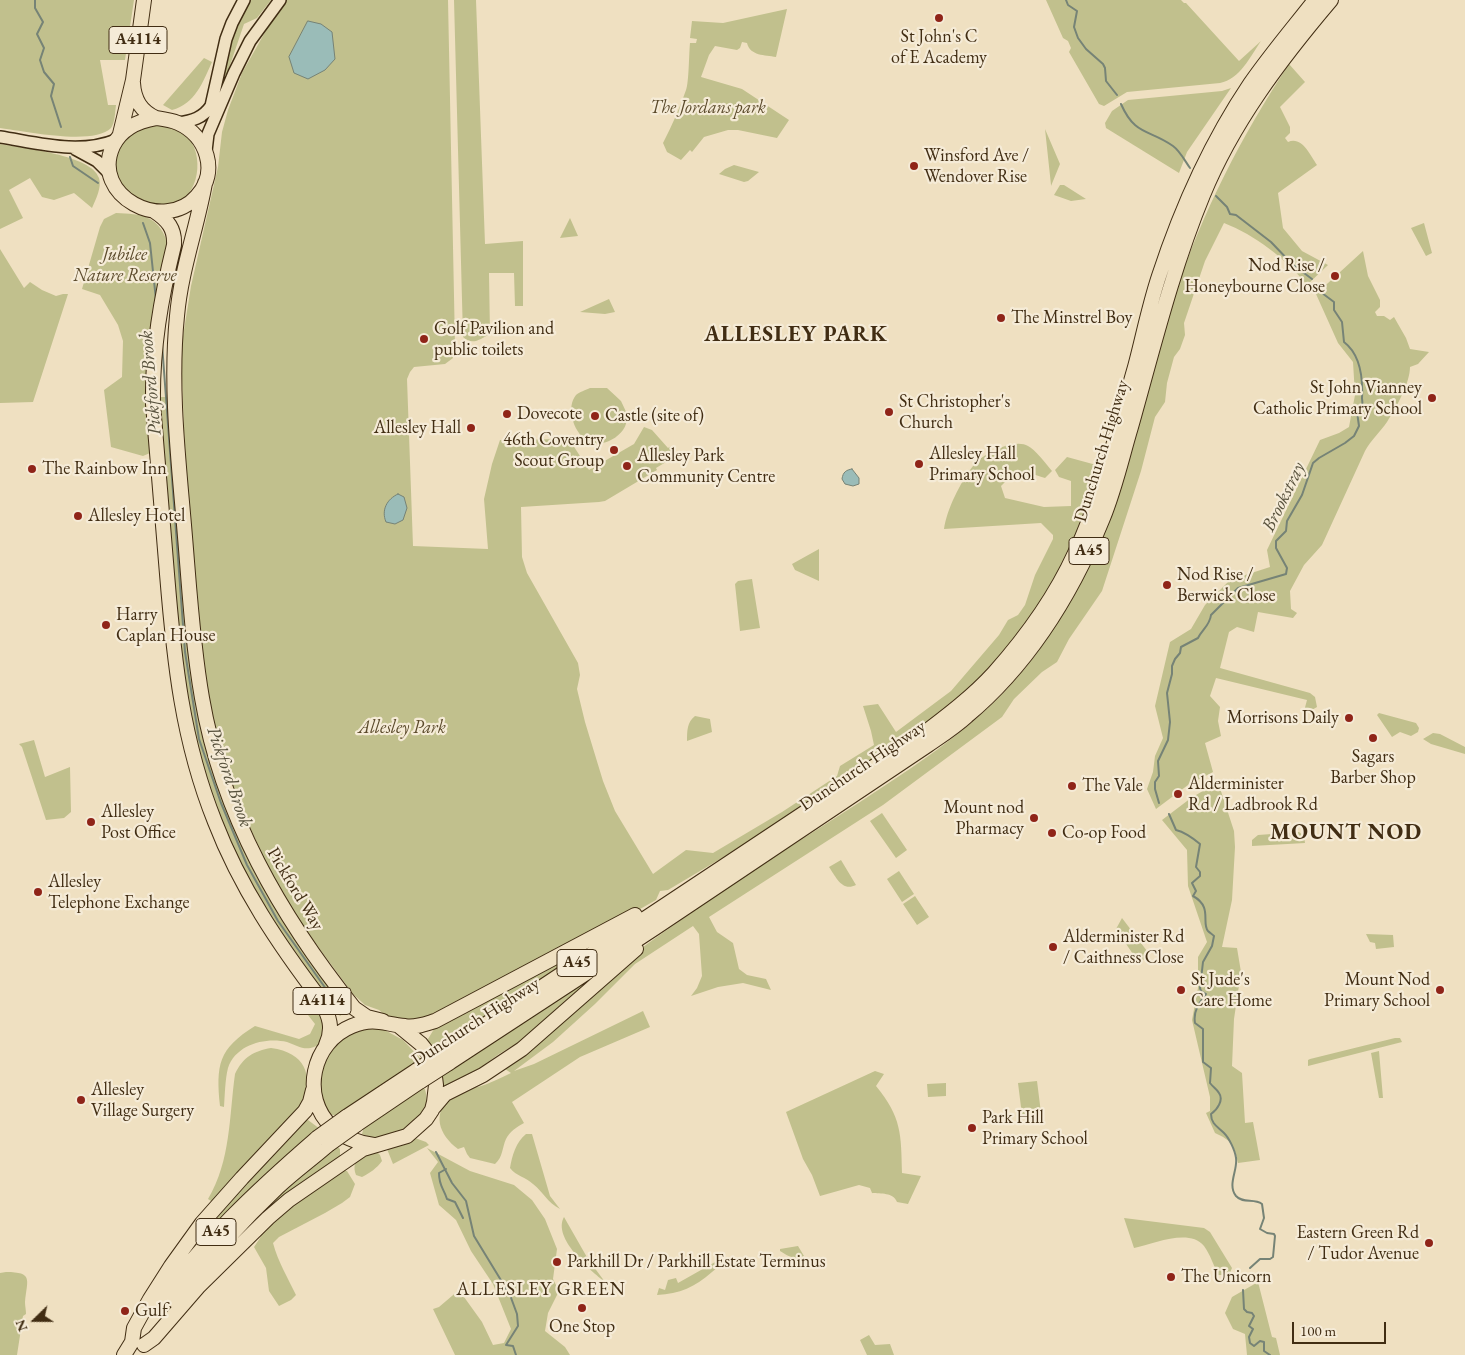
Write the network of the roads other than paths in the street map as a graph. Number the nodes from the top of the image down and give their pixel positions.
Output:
1 (144, 0) edge
2 (244, 0) edge
3 (280, 0) edge
4 (1315, 0) edge
5 (1331, 0) edge
6 (133, 80) junction
7 (156, 118) junction
8 (178, 123) junction
9 (0, 137) edge
10 (118, 137) junction
11 (72, 148) junction
12 (206, 151) junction
13 (110, 174) junction
14 (205, 184) junction
15 (154, 211) junction
16 (711, 875) junction
17 (655, 928) junction
18 (390, 1023) junction
19 (326, 1045) junction
20 (447, 1057) junction
21 (313, 1084) junction
22 (433, 1108) junction
23 (374, 1145) junction
24 (138, 1347) edge
25 (124, 1355) edge

1 - 6 highway, A4114
2 - 8 main road
3 - 12 main road
4 - 16 highway, Dunchurch Highway / A45
5 - 17 highway, Dunchurch Highway / A45
6 - 7 highway
6 - 10 highway, A4114
7 - 8 highway
7 - 10 highway
8 - 12 highway
9 - 11 main road
10 - 11 main road
10 - 13 highway
11 - 13 main road
12 - 14 highway
13 - 15 highway
14 - 15 highway
14 - 18 highway, Pickford Way / A4114
15 - 19 highway, A4114
16 - 18 highway
16 - 20 highway, Dunchurch Highway / A45
17 - 20 highway, Dunchurch Highway / A45
17 - 22 highway
18 - 19 highway
18 - 22 highway
19 - 21 highway
20 - 24 highway, Dunchurch Highway / A45, bridge
21 - 23 highway
21 - 24 highway
22 - 23 highway
23 - 24 highway
24 - 25 highway, A45

